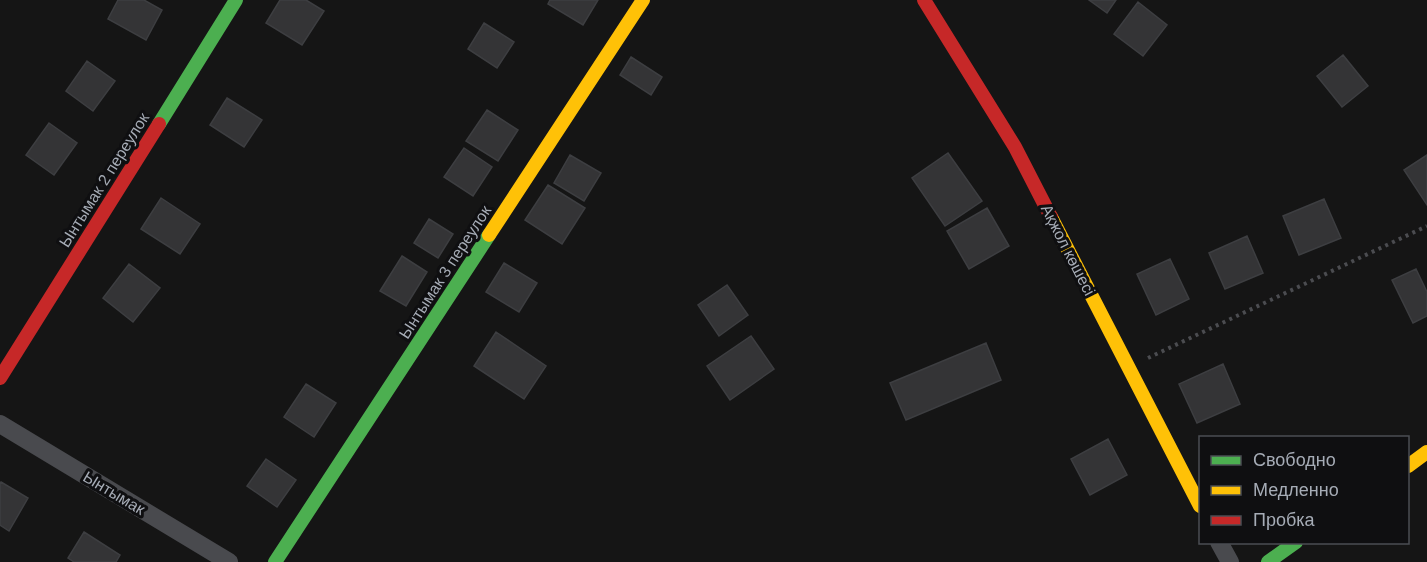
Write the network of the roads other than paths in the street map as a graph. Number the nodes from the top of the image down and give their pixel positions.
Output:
1 (236, 0) edge
2 (643, 0) edge
3 (924, 0) edge
4 (0, 378) edge
5 (0, 424) edge
6 (1427, 452) edge
7 (1409, 465) edge
8 (1199, 504) edge
9 (1221, 544) edge
10 (1295, 544) edge
11 (229, 562) edge
12 (275, 562) edge
13 (1230, 562) edge
14 (1268, 562) edge

1 - 4 street, Ынтымак 2 переулок
2 - 12 street, Ынтымак 3 переулок
3 - 8 street, Ақжол көшесі
5 - 11 street, Ынтымак
6 - 7 street
9 - 13 street
10 - 14 street

